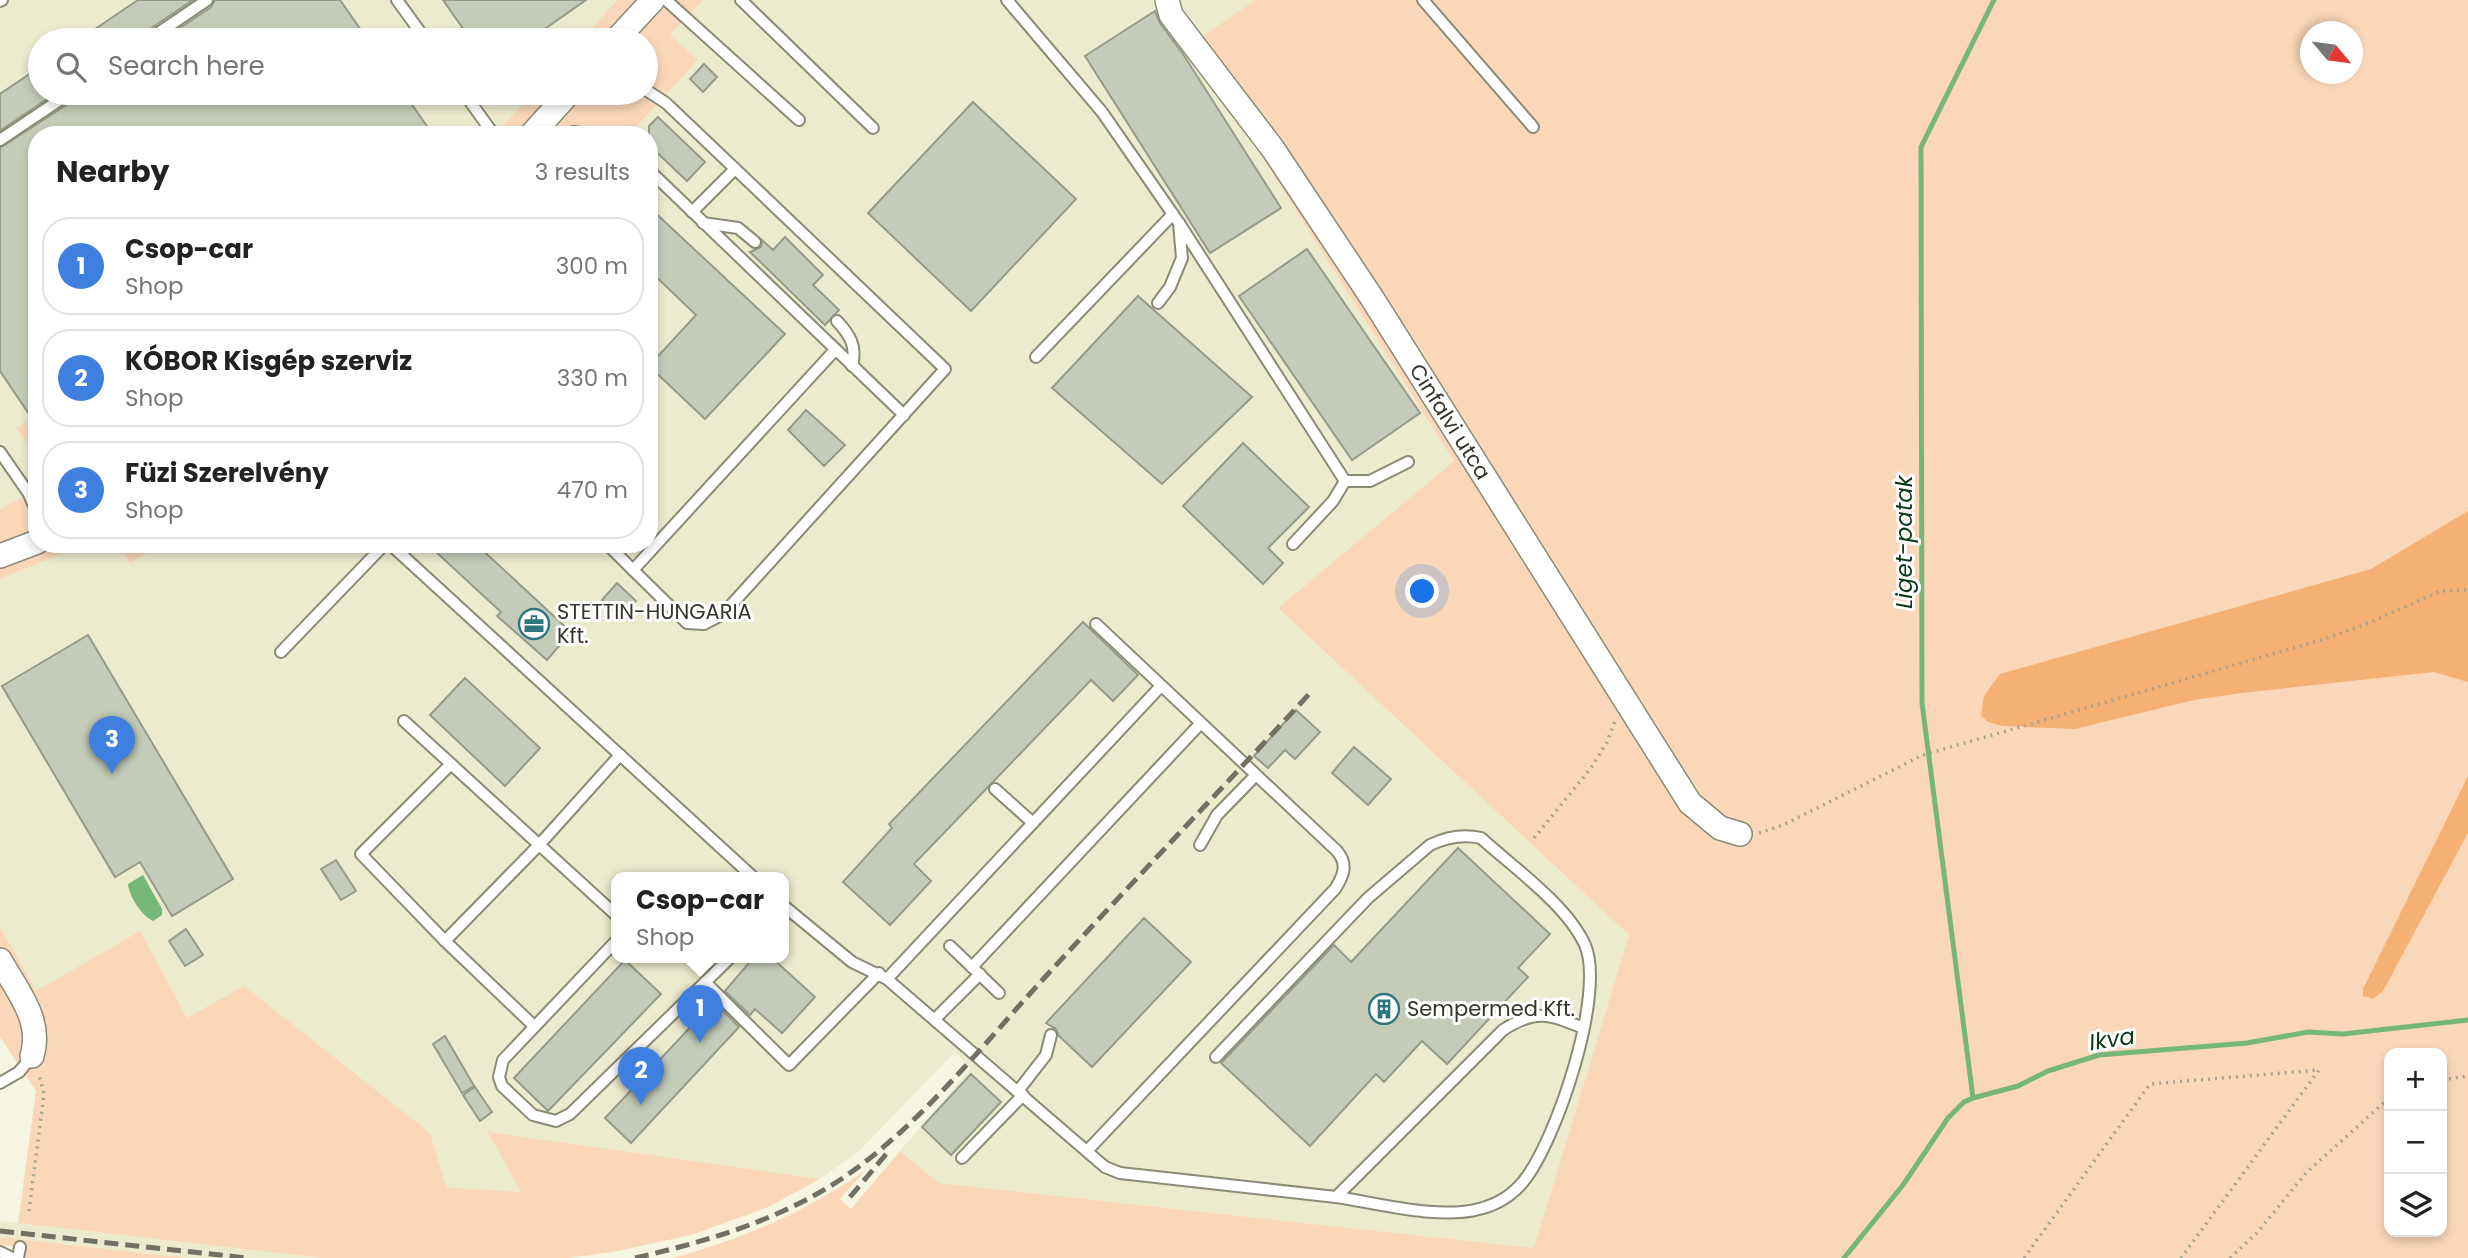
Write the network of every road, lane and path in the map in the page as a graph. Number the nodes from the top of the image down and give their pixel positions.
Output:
1 (207, 0) edge
2 (397, 0) edge
3 (653, 0) edge
4 (666, 0) edge
5 (741, 0) edge
6 (1007, 0) edge
7 (1167, 0) edge
8 (1423, 0) edge
9 (166, 28) edge
10 (417, 28) edge
11 (627, 28) edge
12 (658, 98) edge
13 (52, 105) edge
14 (473, 105) edge
15 (558, 105) edge
16 (799, 120) dead end
17 (488, 126) edge
18 (539, 126) edge
19 (1533, 127) dead end
20 (873, 128) dead end
21 (0, 140) edge
22 (734, 170) junction
23 (658, 179) edge
24 (692, 212) junction
25 (1176, 218) junction
26 (703, 223) junction
27 (755, 242) dead end
28 (1158, 303) dead end
29 (837, 321) dead end
30 (835, 350) junction
31 (1036, 357) dead end
32 (852, 366) junction
33 (904, 415) junction
34 (0, 452) edge
35 (1408, 461) dead end
36 (1345, 481) junction
37 (28, 493) edge
38 (658, 544) edge
39 (1293, 544) dead end
40 (28, 545) edge
41 (378, 553) edge
42 (397, 553) edge
43 (616, 553) edge
44 (650, 553) edge
45 (0, 556) edge
46 (634, 570) junction
47 (2468, 590) edge
48 (1096, 624) dead end
49 (281, 652) dead end
50 (1160, 687) junction
51 (1629, 708) junction
52 (404, 721) dead end
53 (1200, 724) junction
54 (620, 755) junction
55 (452, 764) junction
56 (1255, 776) junction
57 (995, 789) dead end
58 (1033, 823) junction
59 (1740, 834) joint
60 (1534, 838) dead end
61 (539, 845) junction
62 (1200, 845) dead end
63 (747, 872) edge
64 (611, 910) edge
65 (789, 910) edge
66 (445, 941) junction
67 (611, 946) edge
68 (950, 946) dead end
69 (0, 960) edge
70 (724, 963) edge
71 (976, 970) junction
72 (883, 976) junction
73 (705, 982) junction
74 (999, 993) dead end
75 (934, 1019) junction
76 (534, 1026) junction
77 (1583, 1028) junction
78 (1051, 1035) dead end
79 (32, 1056) junction
80 (1216, 1057) dead end
81 (2468, 1076) edge
82 (2447, 1079) edge
83 (0, 1083) edge
84 (1020, 1093) junction
85 (2384, 1102) edge
86 (1087, 1151) junction
87 (962, 1158) dead end
88 (1336, 1197) junction
89 (29, 1211) dead end
90 (0, 1252) edge
91 (12, 1258) edge
92 (2024, 1258) edge
93 (2181, 1258) edge
94 (2230, 1258) edge

1 - 9 lane
2 - 10 lane
3 - 11 street
4 - 16 lane
5 - 20 lane
6 - 25 lane
7 - 51 street, Cinfalvi utca
8 - 19 lane
12 - 22 lane
13 - 21 lane
14 - 17 lane
15 - 18 street
22 - 24 lane
22 - 33 lane
23 - 24 lane
24 - 26 lane
25 - 28 lane
25 - 31 lane
25 - 36 lane
26 - 27 lane
26 - 30 lane
29 - 32 lane
30 - 32 lane
30 - 38 lane
32 - 33 lane
33 - 46 lane
34 - 37 lane
35 - 36 lane
36 - 39 lane
40 - 45 street
41 - 49 lane
42 - 54 lane
43 - 46 lane
44 - 46 lane
47 - 59 path
48 - 50 lane
50 - 53 lane
50 - 58 lane
51 - 59 street, Cinfalvi utca
51 - 60 path
52 - 55 lane
53 - 56 lane
53 - 71 lane
54 - 61 lane
54 - 63 lane
55 - 61 lane
55 - 66 lane
56 - 62 lane
56 - 86 lane
57 - 58 lane
58 - 72 lane
61 - 64 lane
61 - 66 lane
65 - 72 lane
66 - 76 lane
67 - 76 lane
68 - 71 lane
69 - 79 street
70 - 73 lane
71 - 74 lane
71 - 75 lane
72 - 73 lane
72 - 75 lane
73 - 76 lane
75 - 84 lane
77 - 80 lane
77 - 88 lane
77 - 88 lane
78 - 84 lane
79 - 83 lane
79 - 89 path
81 - 82 path
84 - 86 lane
84 - 87 lane
85 - 94 path
86 - 88 lane
90 - 91 lane
92 - 93 path

